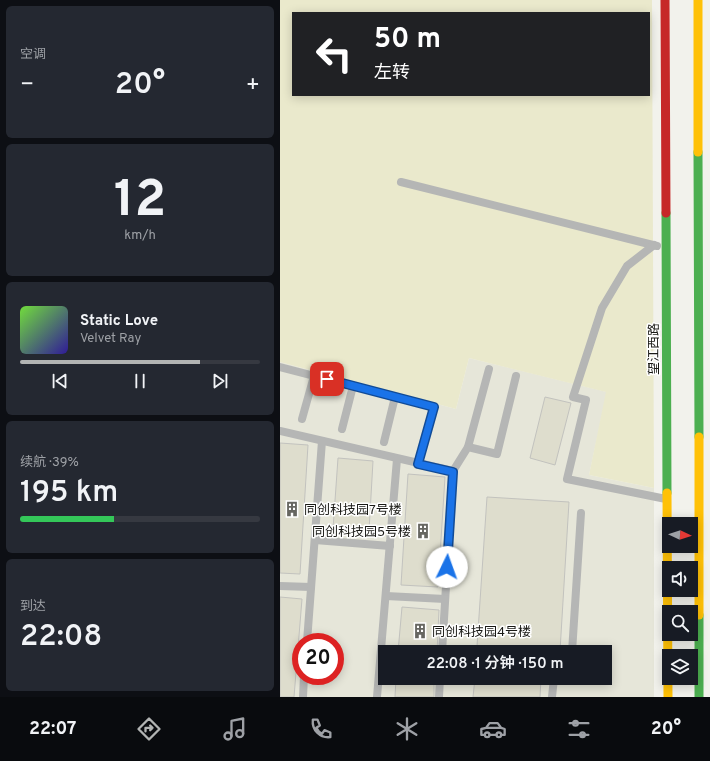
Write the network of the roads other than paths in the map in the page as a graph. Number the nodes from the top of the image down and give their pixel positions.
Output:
1 (665, 0) edge
2 (698, 0) edge
3 (401, 182) dead end
4 (654, 245) junction
5 (666, 248) junction
6 (280, 367) edge
7 (489, 369) dead end
8 (314, 376) junction
9 (516, 376) dead end
10 (353, 386) junction
11 (395, 397) junction
12 (302, 420) dead end
13 (342, 429) dead end
14 (280, 431) edge
15 (322, 441) junction
16 (384, 442) dead end
17 (468, 447) junction
18 (397, 459) junction
19 (418, 464) junction
20 (453, 472) junction
21 (667, 499) junction
22 (581, 513) dead end
23 (315, 540) junction
24 (390, 546) junction
25 (280, 586) edge
26 (311, 587) junction
27 (386, 596) junction
28 (445, 599) junction
29 (308, 633) edge
30 (442, 645) edge
31 (572, 645) edge
32 (304, 685) edge
33 (440, 685) edge
34 (553, 685) edge
35 (303, 697) edge
36 (377, 697) edge
37 (439, 697) edge
38 (552, 697) edge
39 (668, 697) edge
40 (699, 697) edge

1 - 5 main road, 望江西路
2 - 40 main road
3 - 4 lane
4 - 5 lane
4 - 21 lane
5 - 21 main road, 望江西路
6 - 8 lane
7 - 17 lane
8 - 10 lane
8 - 12 lane
9 - 17 lane
10 - 11 lane
10 - 13 lane
11 - 16 lane
11 - 19 lane
14 - 15 lane
15 - 18 lane
15 - 23 lane
17 - 20 lane
18 - 19 lane
18 - 24 lane
19 - 20 lane
20 - 28 lane
21 - 39 main road, 望江西路
22 - 31 lane
23 - 24 lane
23 - 26 lane
24 - 27 lane
25 - 26 lane
26 - 29 lane
27 - 28 lane
27 - 36 lane
28 - 30 lane
32 - 35 lane
33 - 37 lane
34 - 38 lane

